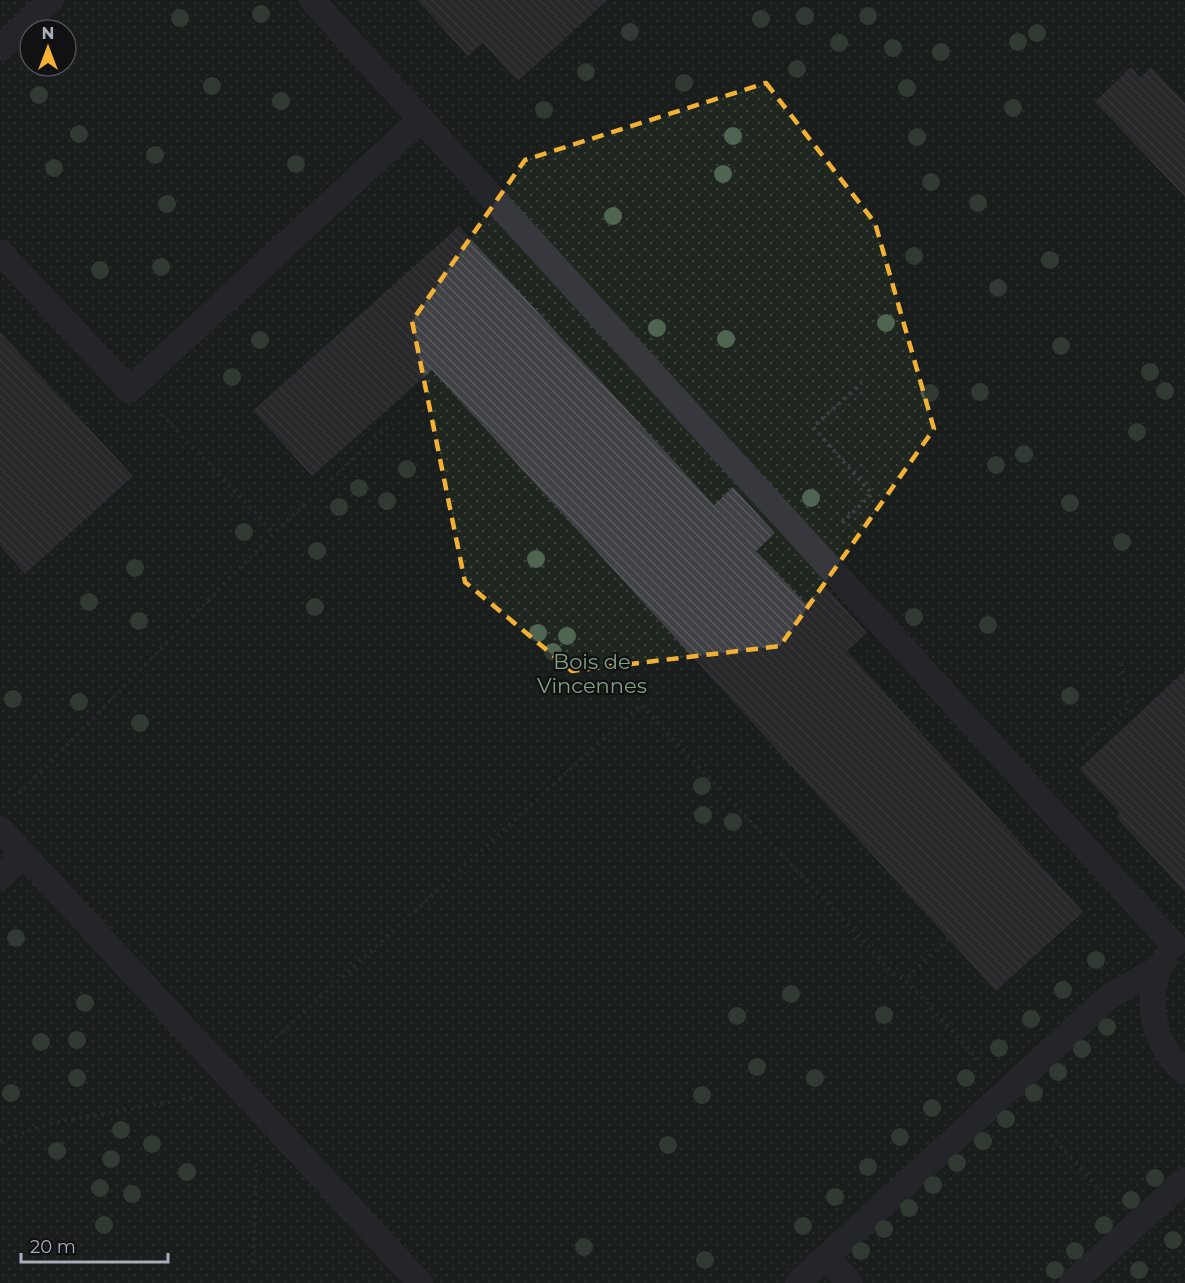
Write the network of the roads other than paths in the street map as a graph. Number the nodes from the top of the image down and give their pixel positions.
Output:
1 (51, 0) edge
2 (312, 0) edge
3 (0, 48) edge
4 (421, 119) junction
5 (0, 252) edge
6 (0, 829) edge
7 (23, 855) junction
8 (0, 877) edge
9 (1179, 940) edge
10 (1158, 969) junction
11 (1185, 1071) edge
12 (1185, 1180) edge
13 (826, 1257) junction
14 (420, 1283) edge
15 (798, 1283) edge
16 (850, 1283) edge
17 (1072, 1283) edge

1 - 3 lane
2 - 4 lane
4 - 5 lane
4 - 9 lane
6 - 7 lane
7 - 8 lane
7 - 14 lane
9 - 10 lane
10 - 11 lane
10 - 13 lane
12 - 17 lane
13 - 15 lane
13 - 16 lane

